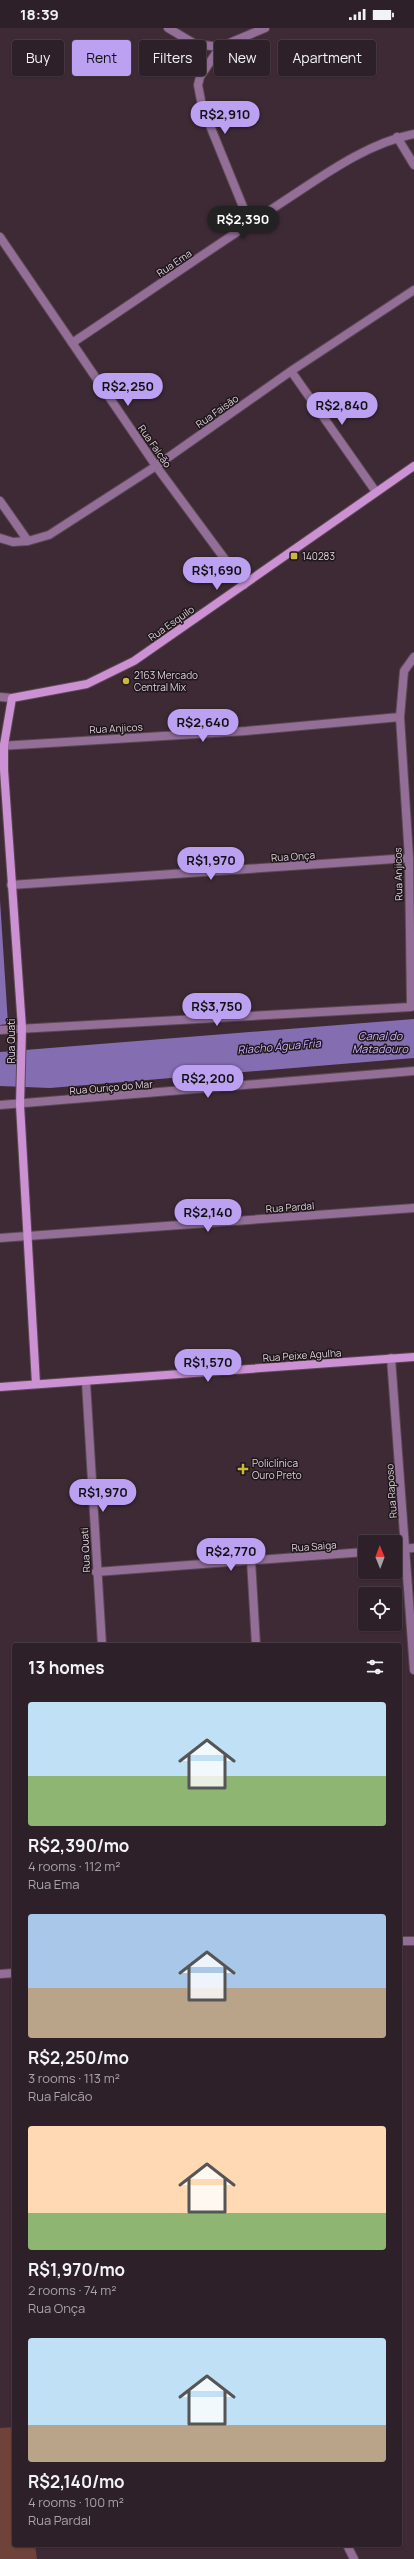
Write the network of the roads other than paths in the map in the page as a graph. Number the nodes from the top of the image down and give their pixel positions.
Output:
1 (168, 28) edge
2 (265, 28) edge
3 (237, 40) edge
4 (214, 46) edge
5 (214, 56) edge
6 (414, 134) edge
7 (397, 137) junction
8 (414, 165) edge
9 (250, 224) junction
10 (0, 237) edge
11 (414, 290) edge
12 (72, 343) junction
13 (291, 371) junction
14 (156, 466) junction
15 (414, 466) edge
16 (376, 492) junction
17 (0, 501) edge
18 (0, 538) edge
19 (28, 541) junction
20 (244, 584) junction
21 (414, 657) edge
22 (0, 698) edge
23 (12, 698) junction
24 (400, 717) junction
25 (2, 745) edge
26 (408, 858) junction
27 (11, 885) junction
28 (0, 1030) edge
29 (20, 1031) junction
30 (414, 1071) edge
31 (20, 1104) junction
32 (0, 1105) edge
33 (414, 1208) edge
34 (26, 1236) junction
35 (0, 1238) edge
36 (414, 1357) edge
37 (391, 1358) junction
38 (86, 1382) junction
39 (36, 1384) junction
40 (0, 1387) edge
41 (402, 1548) edge
42 (405, 1548) junction
43 (414, 1548) edge
44 (358, 1552) edge
45 (251, 1560) junction
46 (96, 1572) junction
47 (102, 1643) edge
48 (256, 1643) edge
49 (414, 1670) edge
50 (414, 1940) edge
51 (402, 1941) edge
52 (12, 1973) edge
53 (0, 1974) edge
54 (348, 2547) edge
55 (354, 2559) edge

1 - 4 street
2 - 3 street
5 - 9 street
6 - 7 street, Rua Ema
7 - 8 street
7 - 9 street, Rua Ema
9 - 12 street, Rua Ema
10 - 12 street, Rua Falcão
11 - 13 street, Rua Faisão
12 - 14 street, Rua Falcão
13 - 14 street, Rua Faisão
13 - 16 street
14 - 19 street, Rua Faisão
14 - 20 street, Rua Falcão
15 - 16 street, Rua Esquilo
16 - 20 street, Rua Esquilo
17 - 19 street
18 - 19 street, Rua Faisão
20 - 23 street, Rua Esquilo
21 - 24 street, Rua Anjicos
22 - 23 street, Rua Esquilo
23 - 25 street, Rua Quati
24 - 25 street, Rua Anjicos
24 - 26 street, Rua Anjicos
25 - 27 street, Rua Quati
26 - 27 street, Rua Onça
26 - 29 street, Rua Anjicos
27 - 29 street, Rua Quati
28 - 29 street
29 - 31 street, Rua Quati
30 - 31 street, Rua Ouriço do Mar
31 - 32 street, Rua Ouriço do Mar
31 - 34 street, Rua Quati
33 - 34 street, Rua Pardal
34 - 35 street, Rua Pardal
34 - 39 street, Rua Quati
36 - 37 street, Rua Peixe Agulha
37 - 38 street, Rua Peixe Agulha
37 - 42 street, Rua Raposo
38 - 39 street, Rua Peixe Agulha
38 - 46 street, Rua Quati
39 - 40 street, Rua Peixe Agulha
41 - 42 street
42 - 43 street
42 - 49 street, Rua Raposo
44 - 45 street, Rua Saiga
45 - 46 street, Rua Saiga
45 - 48 street
46 - 47 street, Rua Quati
50 - 51 street
52 - 53 street
54 - 55 street

